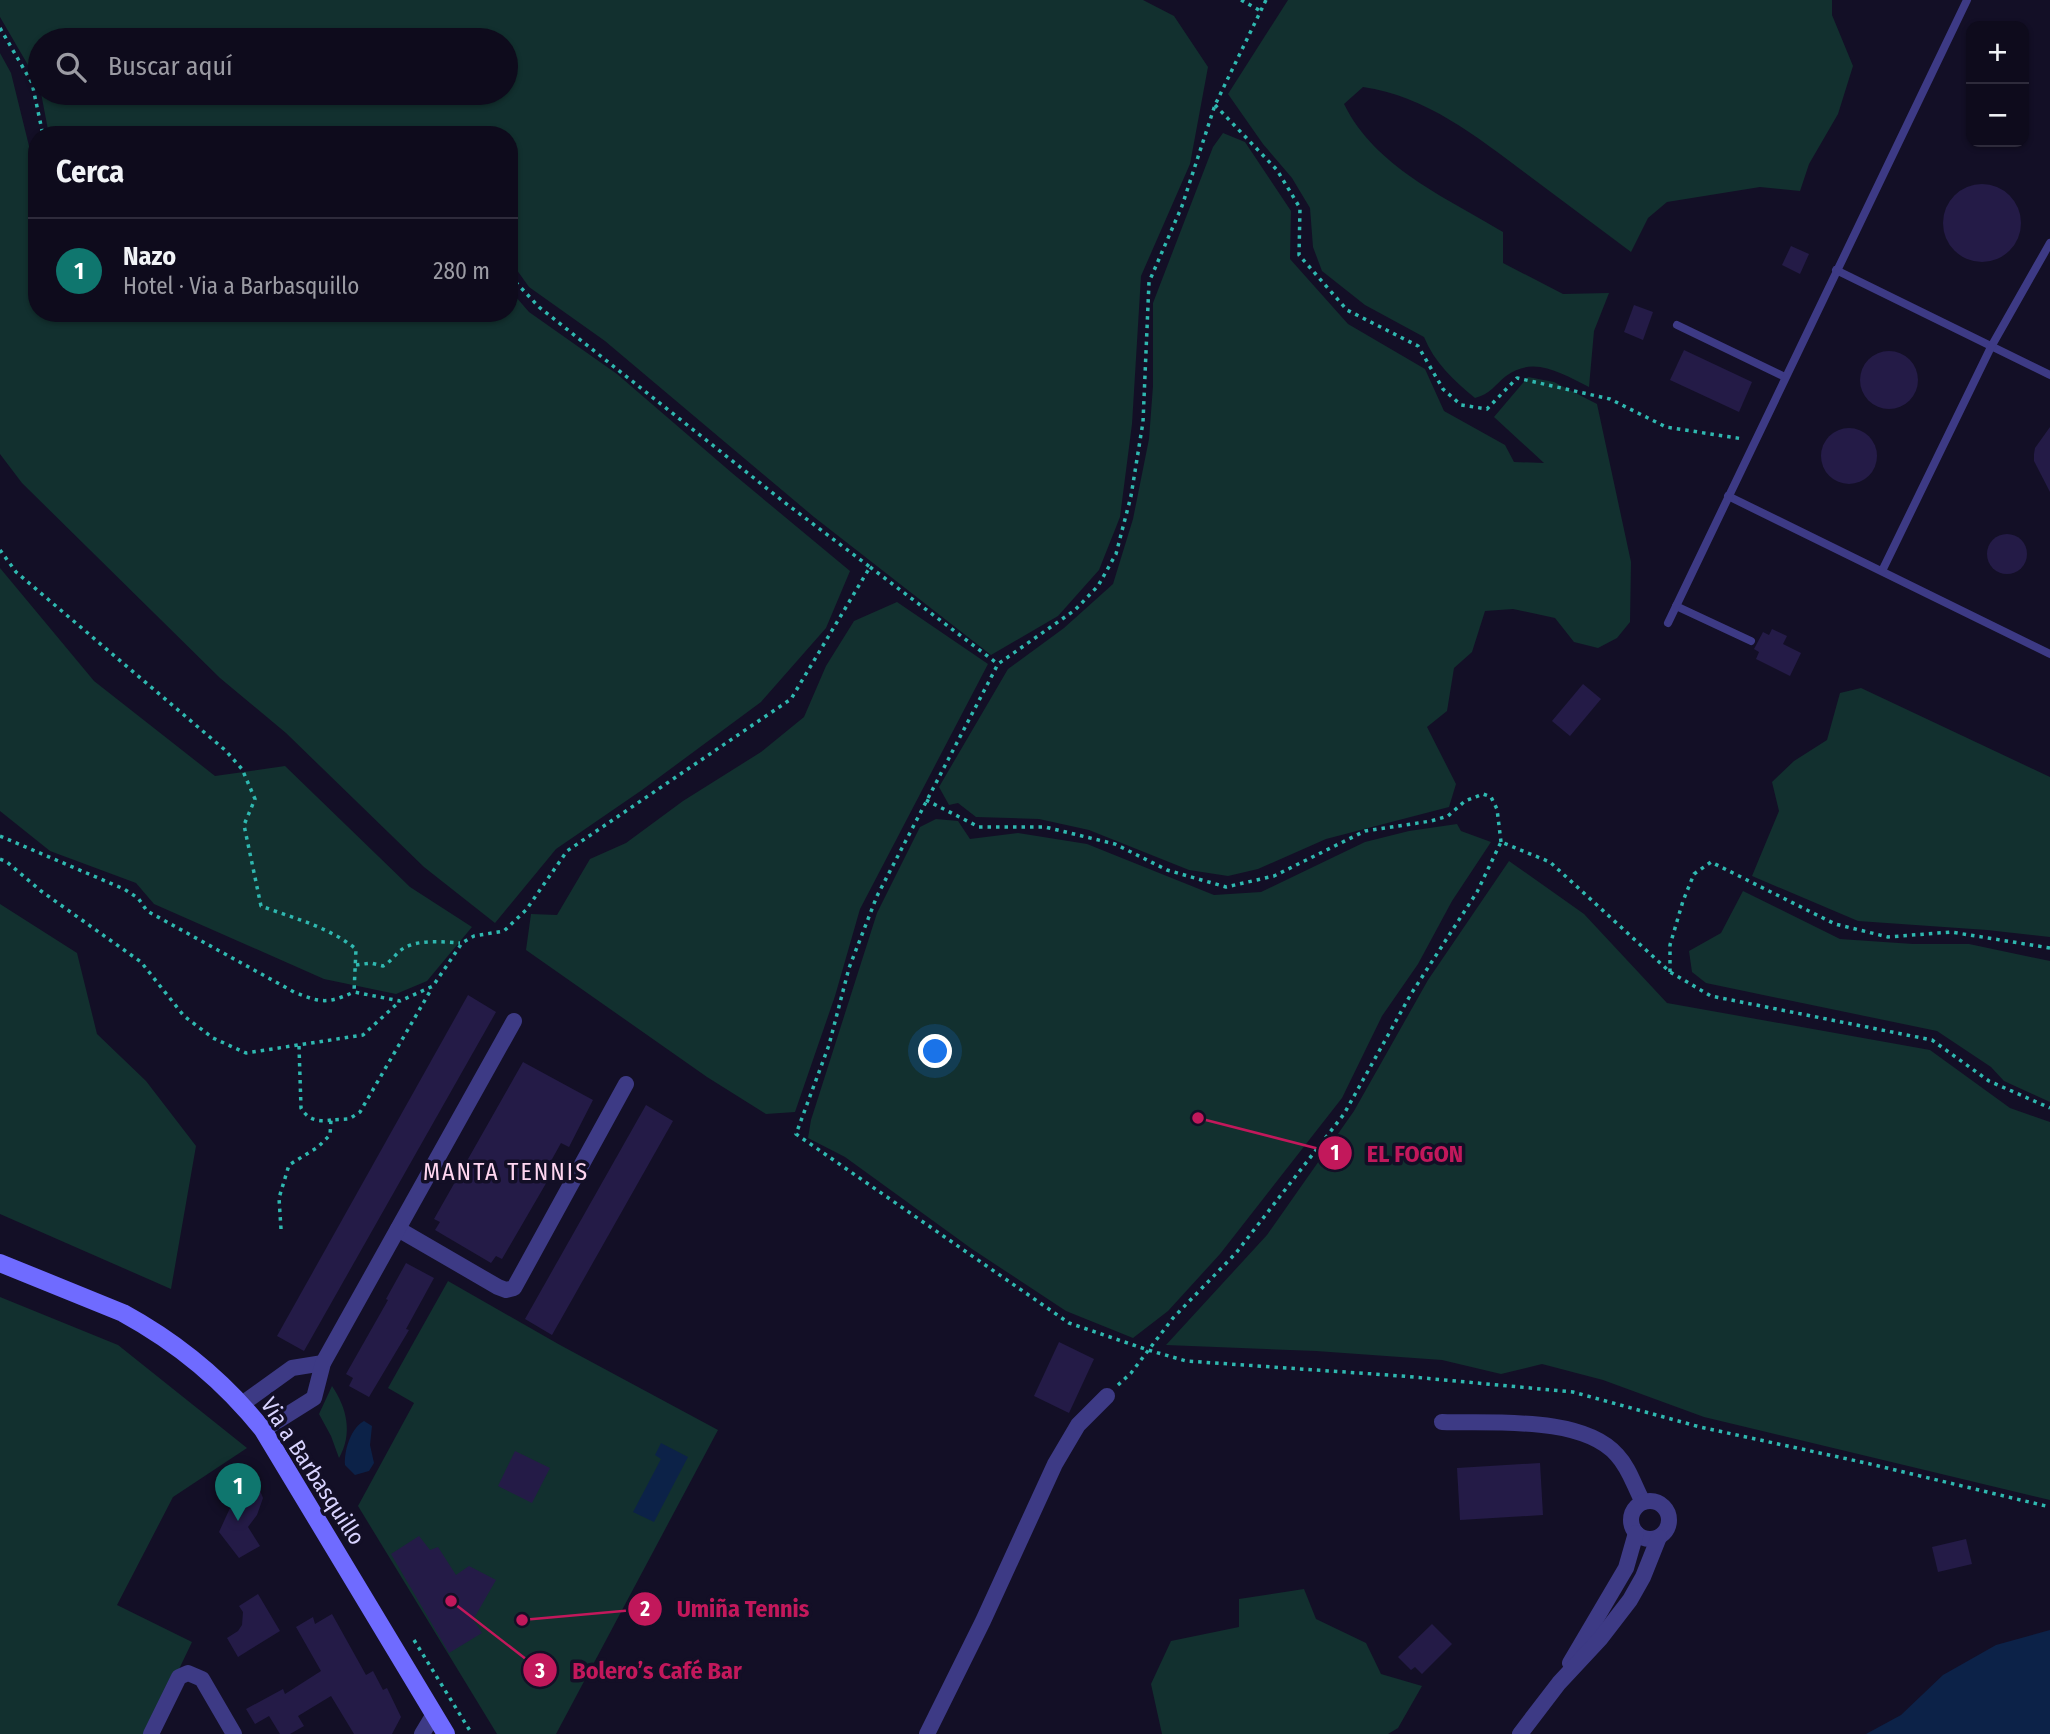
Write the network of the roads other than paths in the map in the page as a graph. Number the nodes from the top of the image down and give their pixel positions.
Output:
1 (1968, 0) edge
2 (2050, 243) edge
3 (1836, 270) junction
4 (1677, 325) dead end
5 (1991, 346) junction
6 (2050, 375) edge
7 (1785, 377) junction
8 (1728, 496) junction
9 (1882, 571) junction
10 (1676, 606) junction
11 (1668, 623) dead end
12 (1752, 641) dead end
13 (2050, 654) edge
14 (514, 1021) dead end
15 (626, 1084) dead end
16 (398, 1229) junction
17 (0, 1263) edge
18 (323, 1363) junction
19 (1107, 1395) dead end
20 (242, 1404) junction
21 (1442, 1422) dead end
22 (263, 1430) junction
23 (1643, 1502) junction
24 (1636, 1533) junction
25 (1659, 1537) junction
26 (1620, 1577) junction
27 (1638, 1587) junction
28 (1559, 1683) junction
29 (434, 1714) junction
30 (151, 1734) edge
31 (234, 1734) edge
32 (422, 1734) edge
33 (446, 1734) edge
34 (927, 1734) edge
35 (1520, 1734) edge

1 - 3 lane
2 - 5 lane
3 - 5 lane
3 - 7 lane
4 - 7 lane
5 - 6 lane
5 - 9 lane
7 - 8 lane
8 - 9 lane
8 - 10 lane
9 - 13 lane
10 - 11 lane
10 - 12 lane
14 - 16 street
15 - 16 street
16 - 18 street
17 - 20 main road, Via a Barbasquillo
18 - 20 street
18 - 22 street
19 - 34 street
20 - 22 main road, Via a Barbasquillo
21 - 23 street
22 - 29 main road, Via a Barbasquillo
23 - 24 street
23 - 25 street
24 - 25 street
24 - 26 street
25 - 27 street
26 - 27 street
26 - 28 street
27 - 28 street
28 - 35 street
29 - 32 street
29 - 33 main road, Via a Barbasquillo
30 - 31 street

